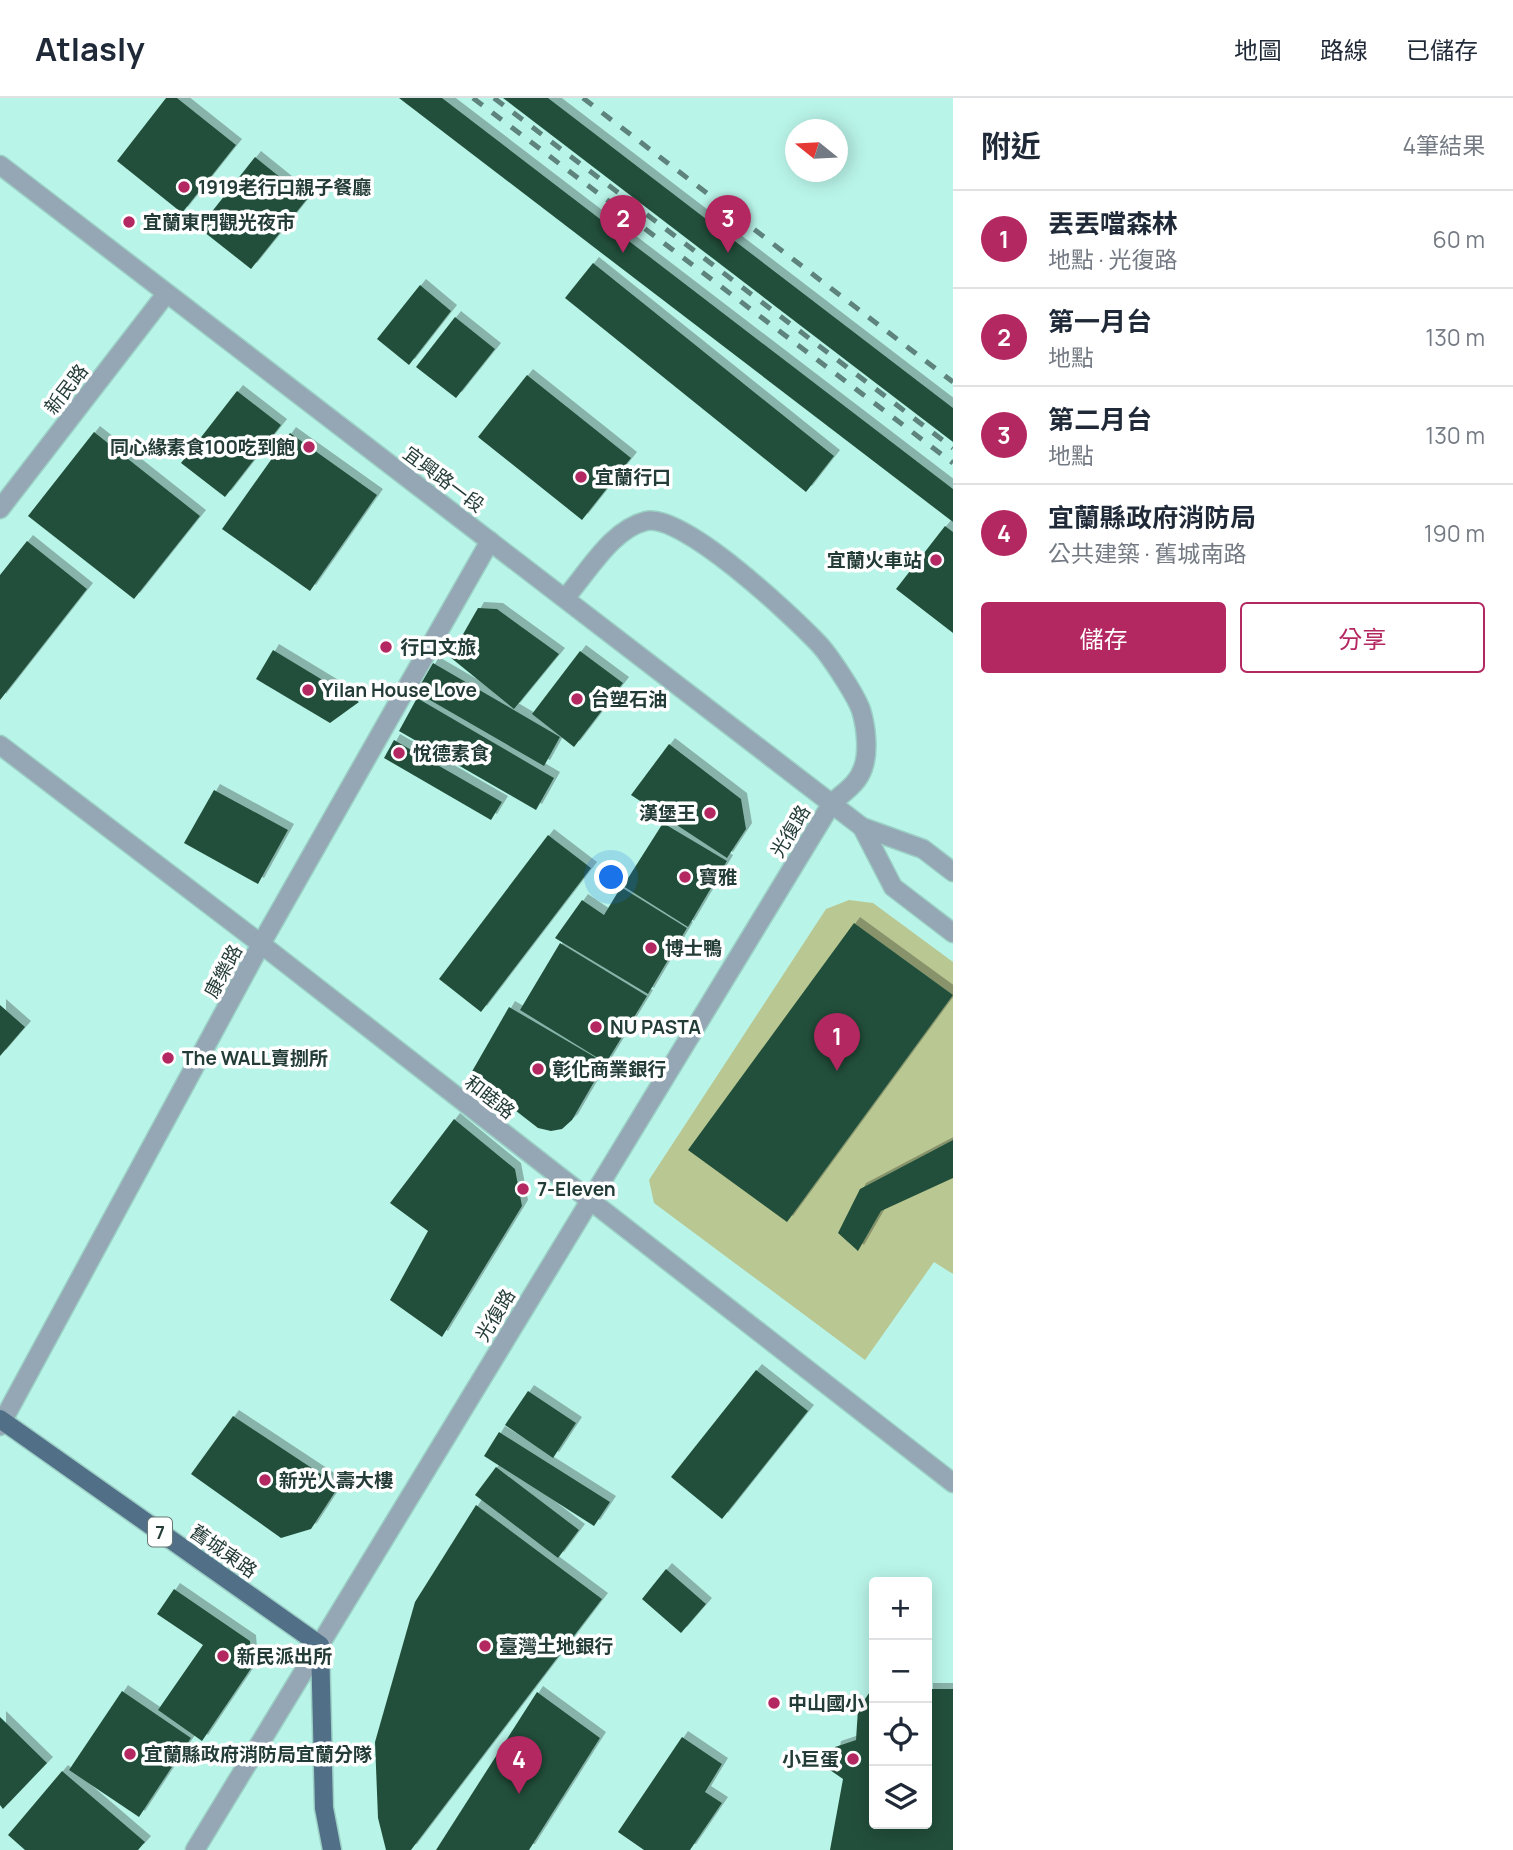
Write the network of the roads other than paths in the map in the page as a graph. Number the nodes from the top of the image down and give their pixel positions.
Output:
1 (0, 165) edge
2 (166, 294) junction
3 (0, 509) edge
4 (490, 541) junction
5 (566, 597) junction
6 (0, 745) edge
7 (832, 803) junction
8 (862, 827) junction
9 (953, 872) edge
10 (953, 933) edge
11 (261, 944) junction
12 (588, 1202) junction
13 (1, 1422) edge
14 (953, 1483) edge
15 (320, 1645) junction
16 (195, 1850) edge
17 (332, 1850) edge

1 - 2 street, 宜興路一段
2 - 3 street, 新民路
2 - 4 street, 宜興路一段
4 - 5 street, 宜興路一段
4 - 11 street, 康樂路
5 - 7 street, 宜興路一段
5 - 7 street, 光復路
6 - 11 street, 和睦路
7 - 8 street, 宜興路一段
7 - 12 street, 光復路
8 - 9 street, 宜興路一段
8 - 10 street, 宜興路一段
11 - 12 street, 和睦路
11 - 13 street, 康樂路
12 - 14 street, 和睦路
12 - 15 street, 光復路
13 - 15 main road, 舊城東路 / 7
15 - 16 street, 光復路
15 - 17 main road

